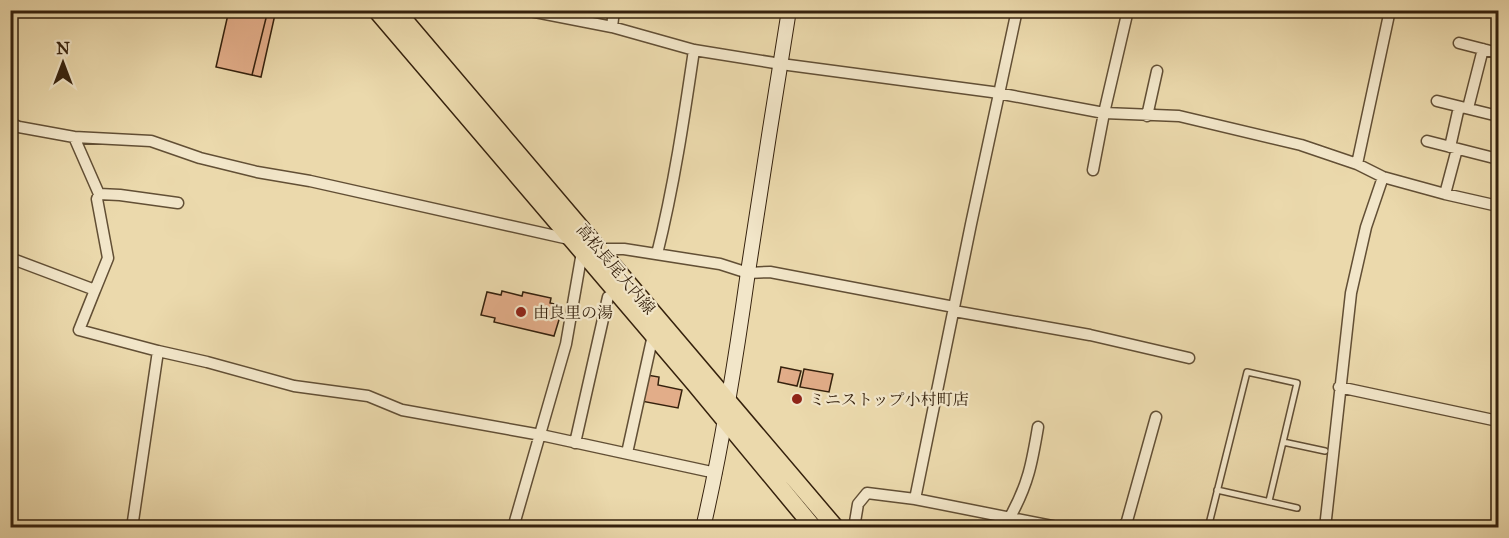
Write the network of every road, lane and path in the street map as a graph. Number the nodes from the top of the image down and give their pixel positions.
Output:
1 (376, 10) edge
2 (396, 10) edge
3 (525, 10) edge
4 (614, 10) edge
5 (789, 10) edge
6 (1017, 10) edge
7 (1128, 10) edge
8 (1390, 10) edge
9 (612, 27) junction
10 (1459, 43) dead end
11 (1483, 49) junction
12 (694, 50) junction
13 (1498, 53) edge
14 (781, 64) junction
15 (1157, 71) dead end
16 (1000, 94) junction
17 (1437, 101) dead end
18 (1464, 107) junction
19 (1104, 113) junction
20 (1147, 116) junction
21 (1498, 116) edge
22 (10, 123) edge
23 (74, 137) junction
24 (1427, 141) dead end
25 (1453, 148) junction
26 (1494, 158) dead end
27 (1357, 164) junction
28 (1093, 170) dead end
29 (1383, 177) junction
30 (99, 194) junction
31 (1445, 194) junction
32 (178, 203) dead end
33 (1498, 206) edge
34 (569, 239) junction
35 (598, 249) junction
36 (582, 252) junction
37 (657, 254) junction
38 (10, 258) edge
39 (748, 273) junction
40 (95, 290) junction
41 (608, 297) dead end
42 (954, 308) junction
43 (653, 335) junction
44 (158, 351) junction
45 (1189, 358) dead end
46 (1339, 387) junction
47 (729, 401) junction
48 (1156, 417) dead end
49 (1498, 421) edge
50 (725, 423) junction
51 (1038, 427) dead end
52 (541, 435) junction
53 (576, 442) junction
54 (1283, 442) junction
55 (1325, 451) dead end
56 (627, 453) junction
57 (716, 473) junction
58 (1217, 490) junction
59 (915, 499) junction
60 (1269, 501) junction
61 (1297, 508) dead end
62 (1010, 517) junction
63 (132, 528) edge
64 (513, 528) edge
65 (703, 528) edge
66 (814, 528) edge
67 (836, 528) edge
68 (854, 528) edge
69 (1062, 528) edge
70 (1122, 528) edge
71 (1208, 528) edge
72 (1325, 528) edge

1 - 34 main road, 高松長尾大内線
2 - 35 main road, 高松長尾大内線
3 - 9 street
4 - 9 street
5 - 14 street
6 - 16 street
7 - 19 street
8 - 27 street
9 - 12 street
10 - 11 street
11 - 13 street
11 - 18 street
12 - 14 street
12 - 37 street
14 - 16 street
14 - 39 street
15 - 20 street
16 - 19 street
16 - 42 street
17 - 18 street
18 - 21 street
18 - 25 street
19 - 20 street
19 - 28 street
20 - 27 street
22 - 23 street
23 - 30 street
23 - 34 street
24 - 25 street
25 - 26 street
25 - 31 street
27 - 29 street
29 - 31 street
29 - 46 street
30 - 32 street
30 - 40 street
31 - 33 street
34 - 36 main road, 高松長尾大内線
35 - 37 street
35 - 47 main road, 高松長尾大内線
36 - 43 main road, 高松長尾大内線
36 - 52 street
37 - 39 street
38 - 40 street
39 - 42 street
39 - 47 street
40 - 44 street
41 - 53 street
42 - 45 street
42 - 59 street
43 - 50 main road, 高松長尾大内線
43 - 56 street
44 - 52 street
44 - 63 street
46 - 49 street
46 - 72 street
47 - 50 street
47 - 67 main road, 高松長尾大内線
48 - 70 street
50 - 57 street
50 - 66 main road, 高松長尾大内線
51 - 62 street
52 - 53 street
52 - 64 street
53 - 56 street
54 - 55 lane
54 - 58 lane
54 - 60 lane
56 - 57 street
57 - 65 street
58 - 60 lane
58 - 71 lane
59 - 62 street
59 - 68 street
60 - 61 lane
62 - 69 street

